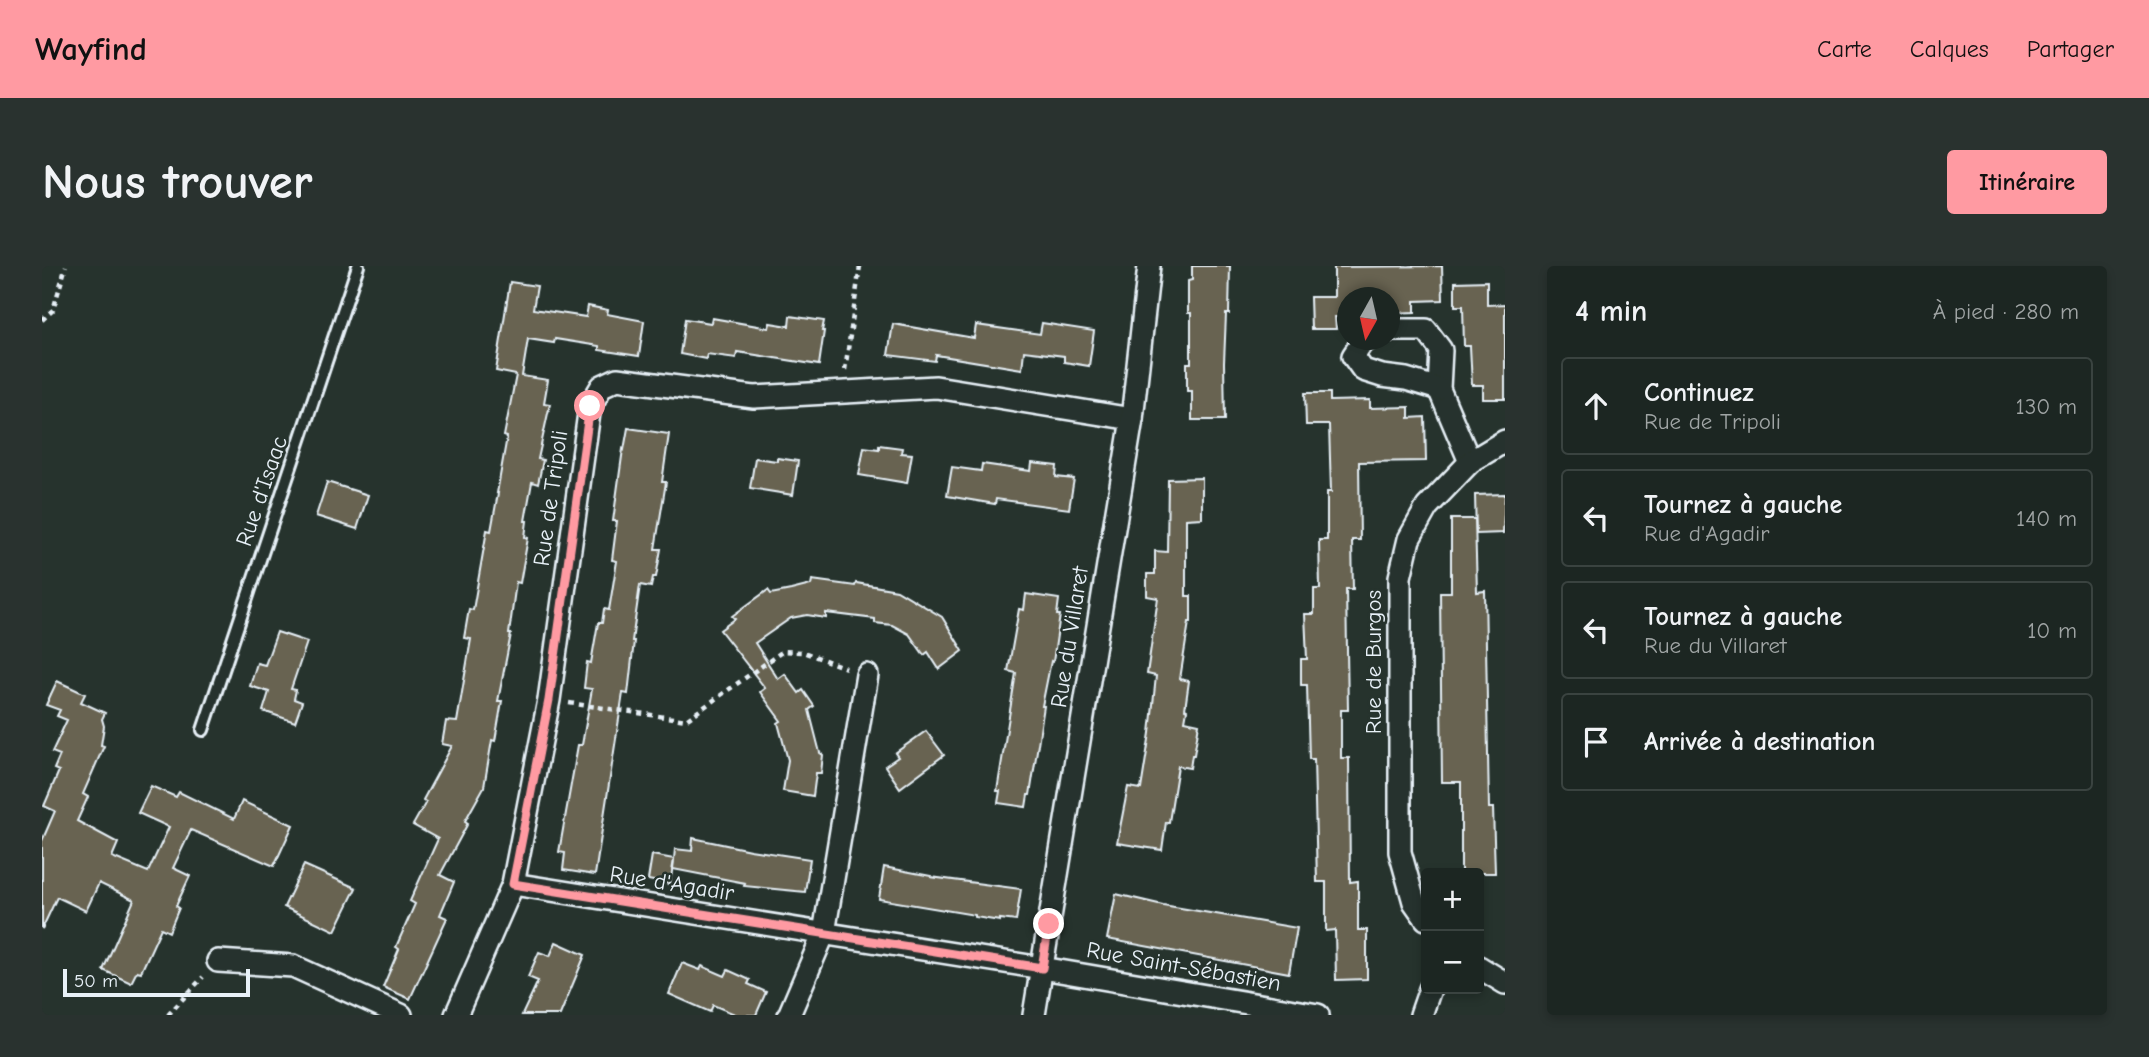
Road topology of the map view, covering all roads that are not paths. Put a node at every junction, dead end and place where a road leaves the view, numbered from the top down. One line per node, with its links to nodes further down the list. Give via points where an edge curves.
1 (358, 266): 10 (lane, Rue d'Isaac)
2 (1149, 266): 6 (street, Rue du Villaret)
3 (1400, 330): 5 (street, via 1426,330 1441,350)
4 (1357, 350): 5 (street, via 1353,356 1363,370)
5 (1439, 389): 8 (street)
6 (1132, 419): 11 (street, Rue de Tripoli, via 936,387 754,397 617,379 602,386 590,406 549,700); 15 (street, Rue du Villaret)
7 (1505, 441): 8 (street, Rue de Burgos)
8 (1471, 463): 12 (street, Rue de Burgos, via 1427,507 1409,539 1400,577 1400,852 1413,902)
9 (867, 675): 13 (street)
10 (202, 730)
11 (513, 884): 13 (street, Rue d'Agadir); 20 (street, Rue de Tripoli)
12 (1421, 912)
13 (824, 933): 15 (street, Rue d'Agadir); 21 (street)
14 (218, 961): 19 (street, via 293,966)
15 (1042, 968): 22 (street, Rue du Villaret); 23 (street, Rue Saint-Sébastien)
16 (1484, 970): 17 (street)
17 (1505, 983)
18 (1428, 994): 24 (street)
19 (401, 1015)
20 (456, 1015)
21 (789, 1015)
22 (1034, 1015)
23 (1318, 1015)
24 (1421, 1015)

